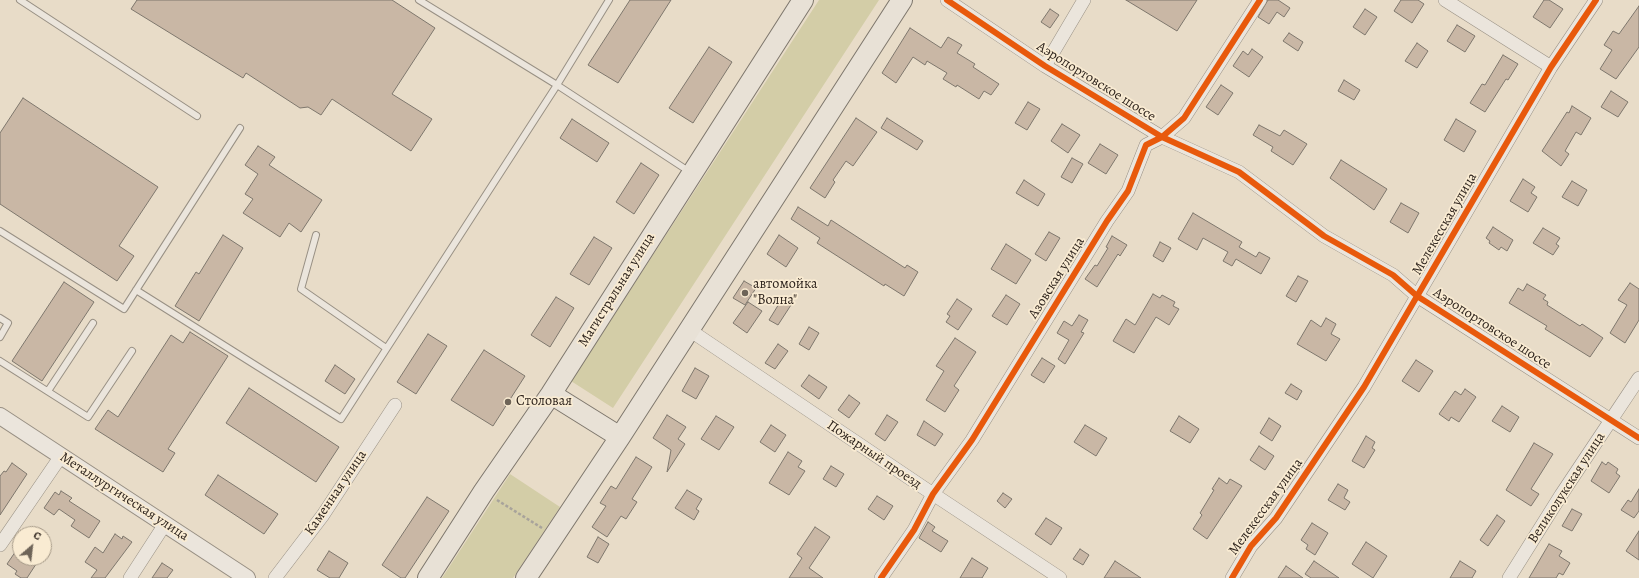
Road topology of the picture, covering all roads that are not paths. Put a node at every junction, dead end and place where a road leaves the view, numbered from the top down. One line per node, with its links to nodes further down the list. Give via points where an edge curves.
1 (20, 0): 14 (lane)
2 (418, 0): 13 (lane)
3 (609, 0): 13 (lane)
4 (803, 0): 17 (main road, Магистральная улица)
5 (902, 0): 24 (main road)
6 (948, 0): 11 (street, Аэропортовское шоссе)
7 (1084, 0): 11 (street)
8 (1260, 0): 16 (street, Азовская улица, via 1184,118)
9 (1445, 0): 12 (street)
10 (1596, 0): 12 (street, Мелекесская улица)
11 (1045, 66): 16 (street, Аэропортовское шоссе)
12 (1551, 67): 21 (street, Мелекесская улица)
13 (557, 85): 17 (lane); 26 (lane)
14 (197, 116)
15 (240, 128): 20 (lane)
16 (1162, 137): 21 (street, Аэропортовское шоссе, via 1240,172 1324,236 1393,275); 38 (street, Азовская улица, via 1146,145 1128,191 1106,221 972,440)
17 (691, 173): 31 (main road, Магистральная улица)
18 (0, 230): 20 (lane, via 124,309)
19 (316, 235): 26 (lane, via 301,289)
20 (136, 290): 26 (lane, via 341,419)
21 (1417, 296): 34 (street, Аэропортовское шоссе); 48 (street, Мелекесская улица, via 1364,387 1276,518 1251,546)
22 (0, 318): 25 (lane, via 8,323)
23 (93, 323): 30 (lane)
24 (688, 329): 35 (main road); 38 (street, Пожарный проезд)
25 (0, 338)
26 (386, 348)
27 (132, 351): 30 (lane, via 88,417)
28 (0, 361): 30 (lane)
29 (1639, 378): 34 (street, Великолукская улица)
30 (48, 392)
31 (550, 394): 35 (main road); 44 (main road, Магистральная улица)
32 (395, 405): 43 (street, Каменная улица, via 323,515)
33 (0, 416): 37 (street, Металлургическая улица)
34 (1612, 420): 36 (street, Аэропортовское шоссе); 49 (street, Великолукская улица)
35 (620, 437): 45 (main road)
36 (1639, 438)
37 (61, 456): 39 (street, Металлургическая улица); 40 (street)
38 (933, 494): 46 (street, Азовская улица, via 914,530); 47 (street, Пожарный проезд)
39 (165, 524): 41 (street); 42 (street, Металлургическая улица)
40 (0, 545)
41 (130, 578)
42 (247, 578)
43 (275, 578)
44 (428, 578)
45 (526, 578)
46 (881, 578)
47 (1060, 578)
48 (1232, 578)
49 (1509, 578)

